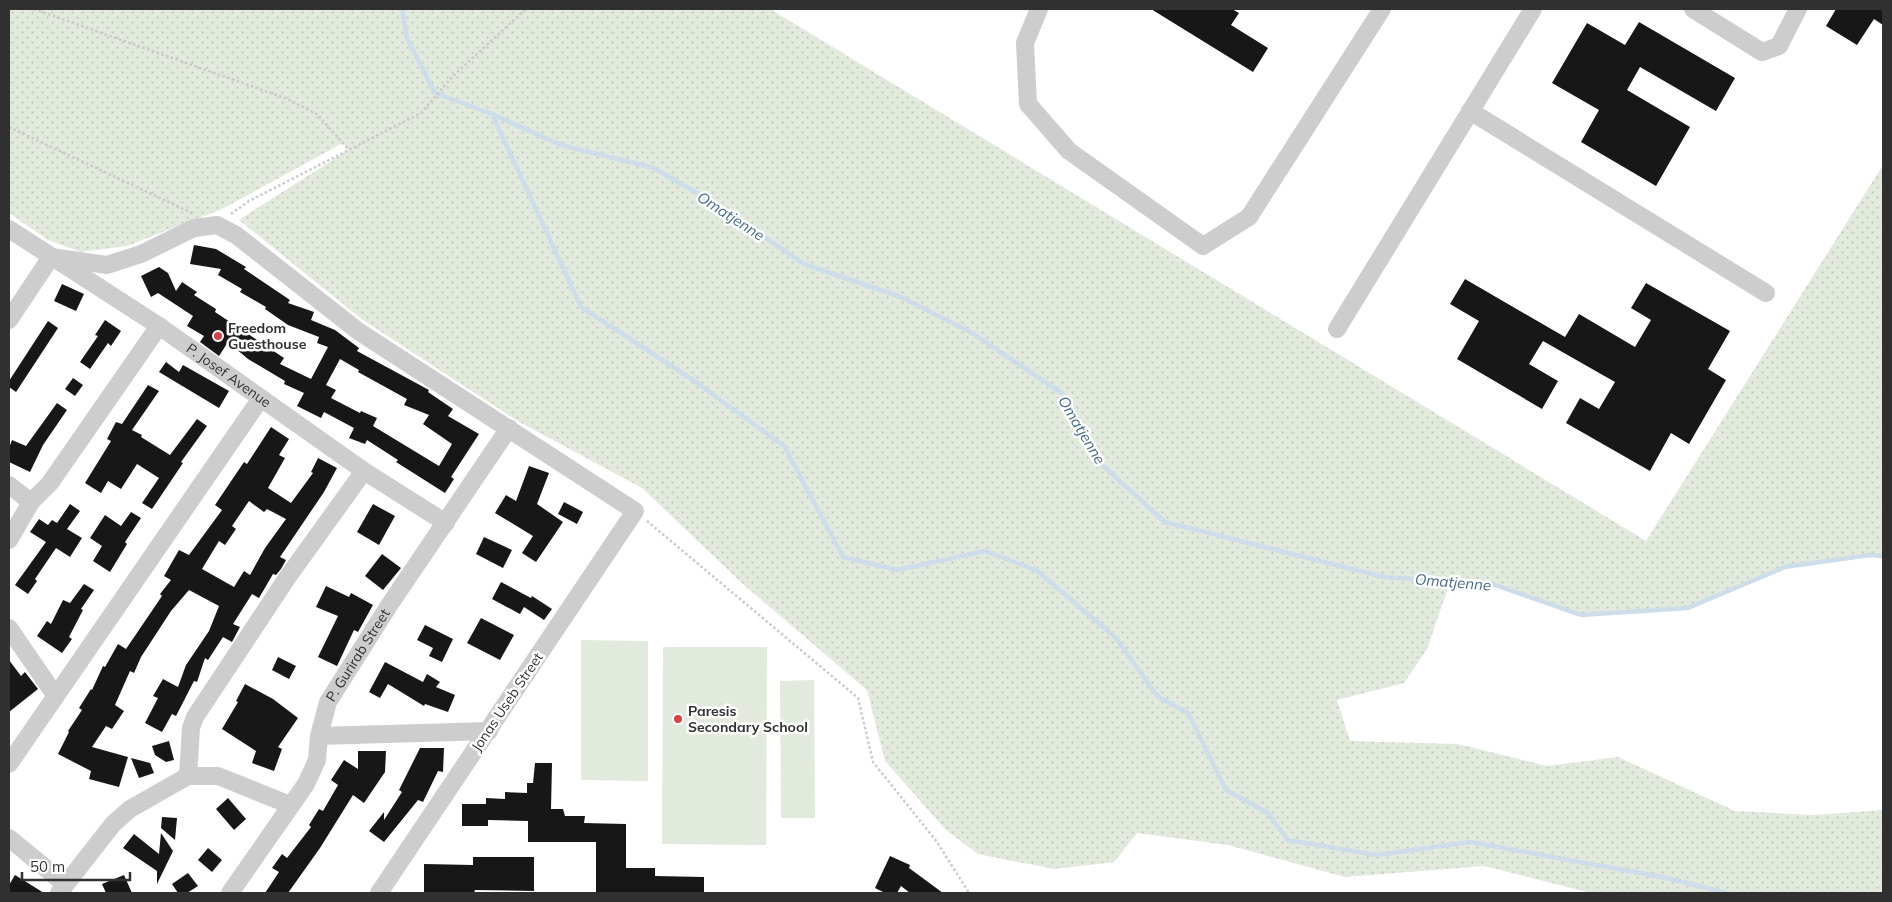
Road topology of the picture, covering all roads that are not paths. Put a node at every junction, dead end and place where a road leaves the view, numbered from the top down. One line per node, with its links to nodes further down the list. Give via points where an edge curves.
1 (1039, 9): 2 (street, via 1025,43 1028,104 1069,151 1203,246 1248,217)
2 (1382, 9)
3 (1692, 9): 4 (street, via 1762,52 1779,46)
4 (1798, 9)
5 (1526, 11): 6 (street)
6 (1470, 111): 9 (street); 12 (street)
7 (9, 228): 8 (street, P. Josef Avenue)
8 (51, 257): 10 (street); 11 (street, P. Josef Avenue); 14 (street, via 107,265 141,254 194,228 217,225 236,235 358,331)
9 (1766, 293)
10 (9, 320)
11 (159, 326): 13 (street, P. Josef Avenue); 17 (street, via 50,483)
12 (1337, 329)
13 (261, 398): 15 (street, P. Josef Avenue); 21 (street)
14 (509, 428): 18 (street, P. Gurirab Street); 22 (street, Jonas Useb Street, via 635,511)
15 (364, 471): 18 (street, P. Josef Avenue); 26 (street, via 287,578 195,717 190,734)
16 (9, 486): 17 (street)
17 (31, 502): 19 (street)
18 (446, 523): 23 (street, P. Gurirab Street, via 328,702)
19 (9, 540)
20 (9, 628): 21 (street)
21 (55, 695): 24 (street)
22 (489, 731): 23 (street); 31 (street, Jonas Useb Street)
23 (319, 736): 27 (street, P. Gurirab Street, via 318,760)
24 (14, 743): 25 (street)
25 (9, 764)
26 (188, 776): 27 (street, via 218,776); 29 (street, via 130,808 113,824)
27 (290, 805): 30 (street, P. Gurirab Street)
28 (9, 838): 29 (street)
29 (62, 889)
30 (230, 893)
31 (379, 893)

